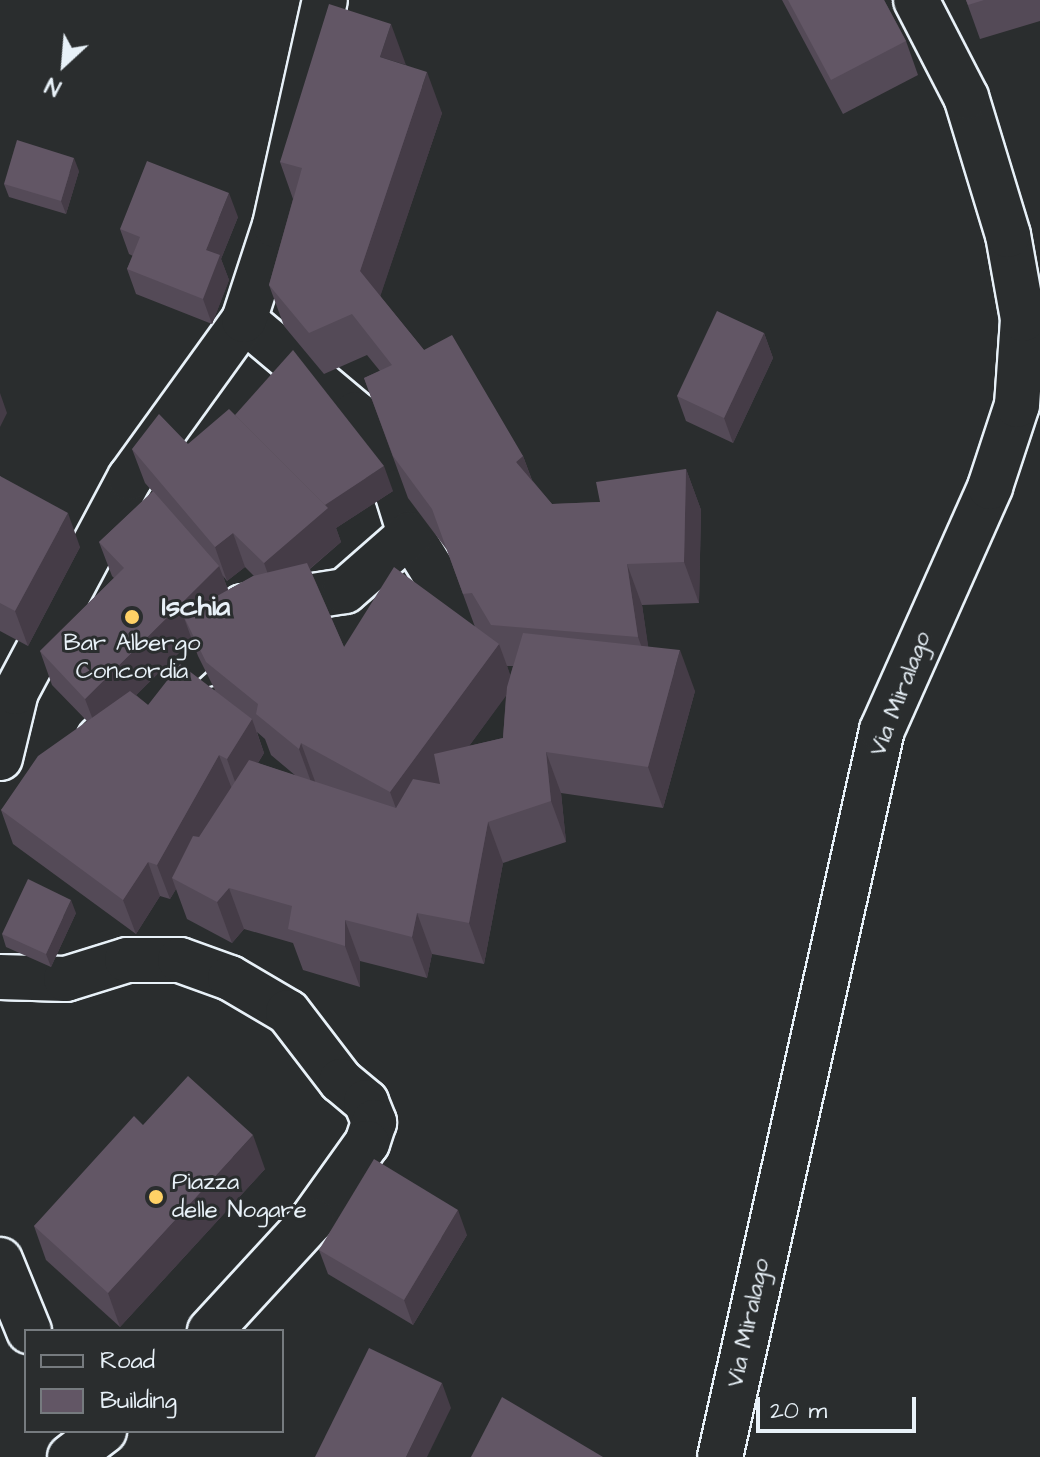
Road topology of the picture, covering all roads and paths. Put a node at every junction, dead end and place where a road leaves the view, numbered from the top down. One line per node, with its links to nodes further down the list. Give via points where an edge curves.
1 (325, 0): 3 (street, via 275,225)
2 (916, 0): 17 (street, Via Miralago, via 966,97 1008,235 1023,319 1017,405 990,487 882,730)
3 (244, 320): 4 (street, via 356,414 397,492); 6 (street, via 130,478 16,692)
4 (410, 534): 5 (street, via 345,591 243,607); 9 (street, via 482,651 523,683)
5 (175, 675): 7 (street); 8 (street, via 262,746 280,787)
6 (0, 758)
7 (70, 763)
8 (354, 819)
9 (416, 828)
10 (0, 977): 13 (street, via 66,979 127,960 180,960 230,978 288,1012 341,1081 366,1102 374,1122 367,1143 312,1220)
11 (0, 1260): 12 (street)
12 (28, 1329)
13 (212, 1329)
14 (62, 1433): 16 (street)
15 (101, 1433): 16 (street)
16 (67, 1457)
17 (720, 1457)

